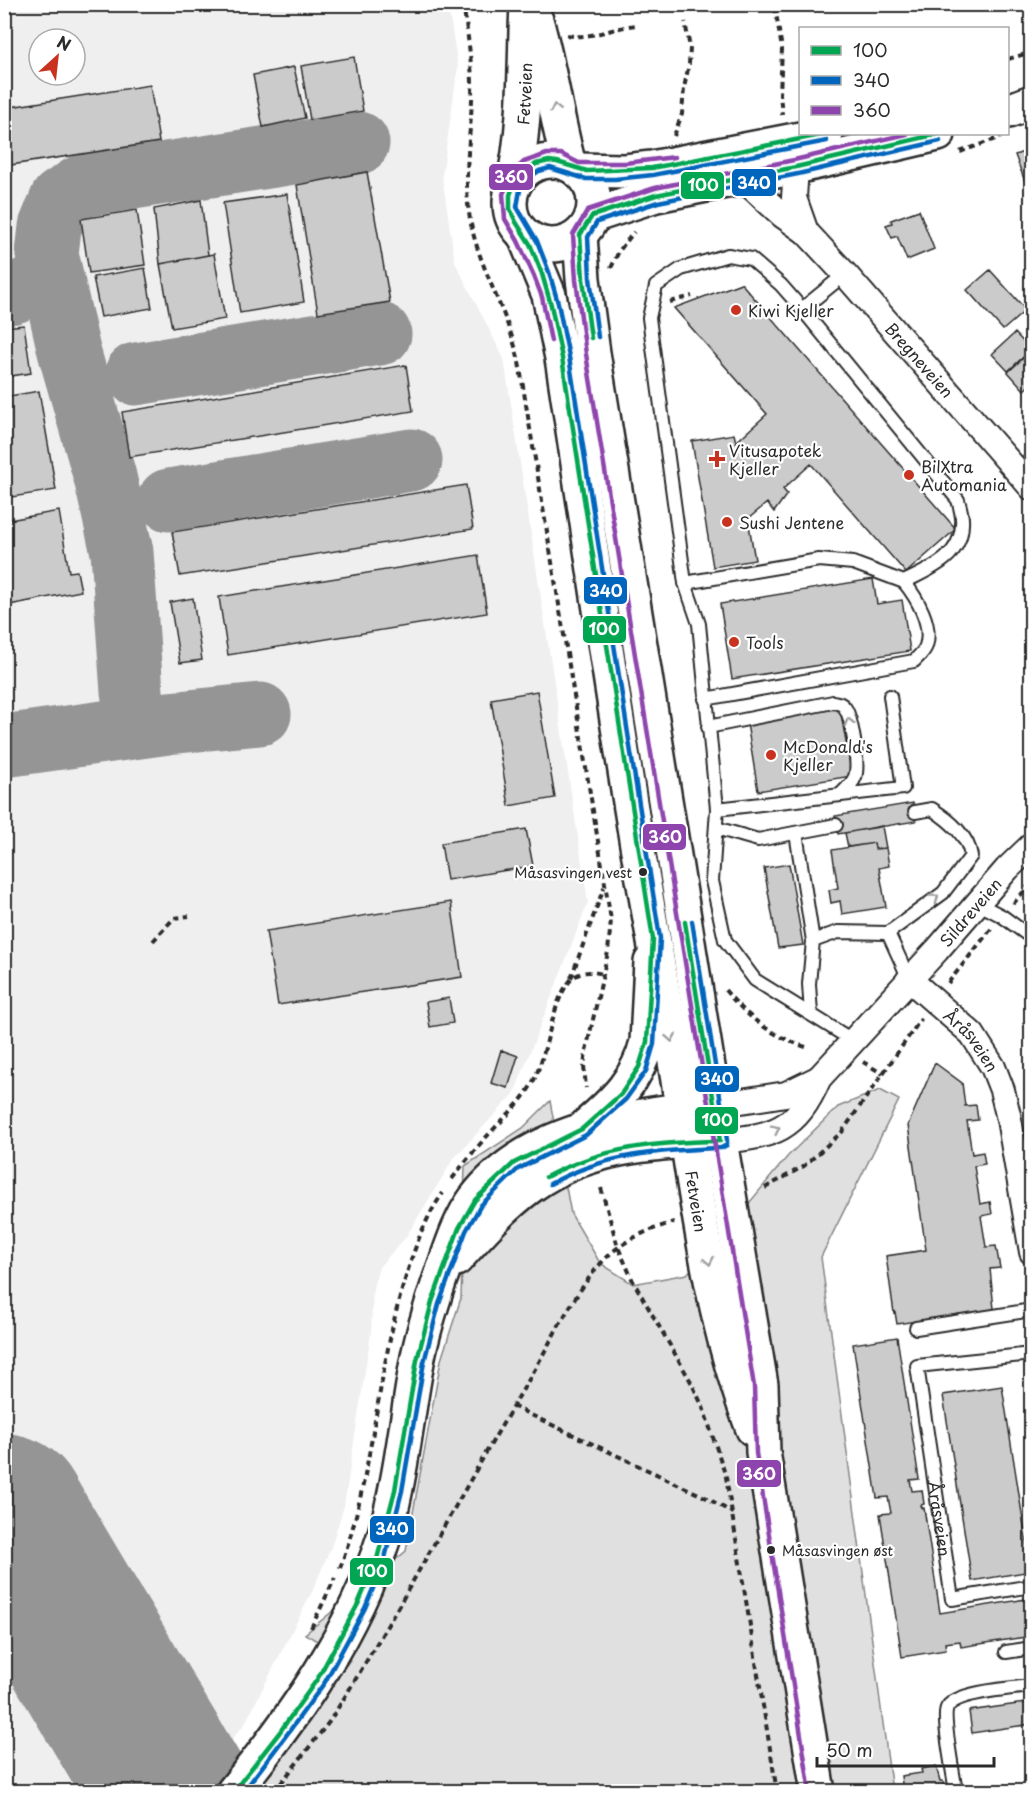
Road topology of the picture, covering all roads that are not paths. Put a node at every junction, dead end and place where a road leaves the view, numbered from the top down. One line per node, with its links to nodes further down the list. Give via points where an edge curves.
1 (529, 4): 8 (main road, Fetveien, one-way to 1, via 553,98 547,55); 11 (main road, Fetveien, via 524,117)
2 (1032, 79): 3 (main road)
3 (1009, 87)
4 (1032, 102): 5 (main road)
5 (1009, 111)
6 (821, 135): 8 (main road, via 652,168 625,171)
7 (934, 135): 9 (main road)
8 (573, 167): 11 (main road, via 548,161 537,164); 12 (main road, via 585,177 594,195)
9 (796, 167): 10 (main road); 13 (street, Bregneveien, via 794,198)
10 (742, 178): 12 (main road, via 636,201); 13 (street, Bregneveien)
11 (513, 185): 14 (main road, via 512,219)
12 (586, 225): 14 (main road, via 559,245 536,243); 39 (main road, Fetveien, via 583,279)
13 (806, 232): 15 (street, Bregneveien)
14 (525, 237): 33 (main road, Fetveien, via 549,295 562,358)
15 (845, 274): 16 (lane); 17 (street, Bregneveien)
16 (802, 309): 18 (lane, via 958,500 963,524 957,543 945,561); 19 (lane, via 782,285 751,259 728,255 681,269 656,286 649,318)
17 (1032, 488)
18 (904, 582): 19 (lane, via 853,563 819,560); 21 (lane, via 916,597 929,633 926,649 914,661)
19 (685, 583): 21 (lane, via 699,624)
20 (890, 696): 23 (lane, via 903,788)
21 (705, 699): 22 (lane)
22 (708, 727): 23 (lane, one-way to 22, via 856,772 852,733 841,704 833,702); 24 (lane)
23 (840, 795): 24 (lane)
24 (717, 809): 27 (lane)
25 (915, 812): 31 (lane, one-way to 25, via 943,892 971,856 969,844 939,814 932,809)
26 (836, 825): 28 (lane)
27 (716, 828): 28 (lane, via 758,840); 36 (lane, via 712,881 725,940 755,980)
28 (795, 832): 34 (lane)
29 (1032, 845): 30 (street, Sildreveien)
30 (977, 903): 32 (lane); 35 (street, Sildreveien)
31 (888, 933): 34 (lane, via 838,932); 35 (lane)
32 (1032, 938)
33 (653, 939): 39 (main road, Fetveien, one-way to 39); 40 (main road, via 644,1054 621,1094)
34 (813, 941): 36 (lane)
35 (909, 979): 37 (street); 42 (street, Åråsveien, via 972,1034 993,1066 1009,1119)
36 (811, 1014): 37 (lane)
37 (855, 1050): 38 (street)
38 (819, 1078): 39 (street, via 786,1094); 41 (street, one-way to 38, via 759,1137 796,1118)
39 (699, 1107): 40 (main road); 41 (main road, Fetveien)
40 (582, 1129): 43 (main road, via 514,1163 487,1187 459,1228)
41 (704, 1141): 43 (main road, via 612,1150 585,1157 552,1173 512,1201); 52 (main road, Fetveien, via 707,1252 739,1393 763,1452)
42 (1032, 1252)
43 (442, 1273): 51 (main road, via 417,1360 395,1490 374,1566 318,1678)
44 (1032, 1310): 45 (lane)
45 (916, 1328)
46 (1032, 1354): 47 (lane, Åråsveien, via 917,1365 952,1599)
47 (1032, 1586)
48 (1032, 1648): 49 (lane)
49 (1006, 1652)
50 (1032, 1686): 53 (lane, via 963,1697 947,1706 945,1720)
51 (233, 1791)
52 (818, 1791)
53 (956, 1791)

